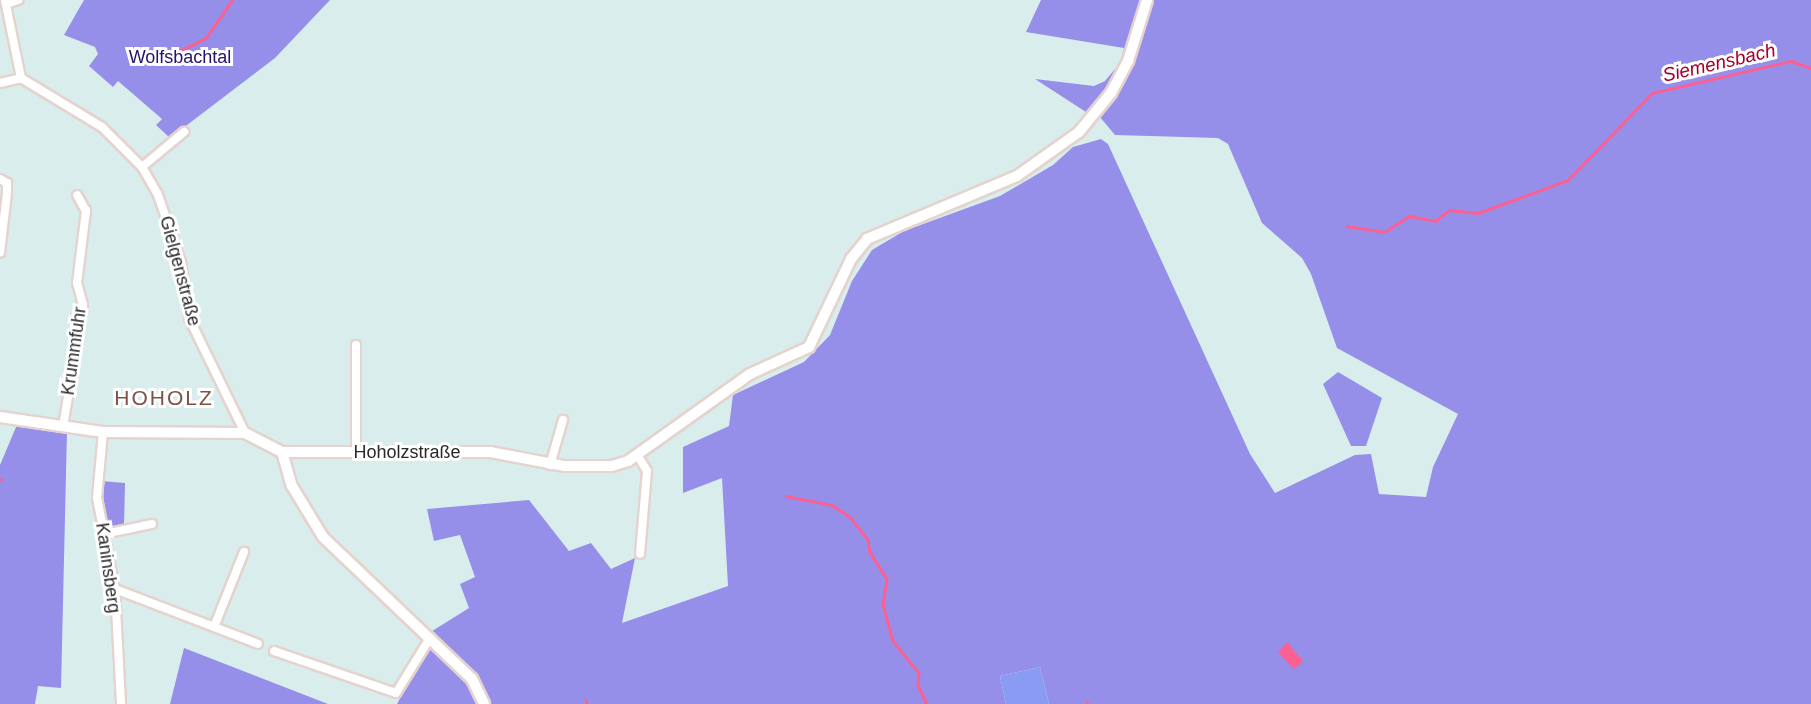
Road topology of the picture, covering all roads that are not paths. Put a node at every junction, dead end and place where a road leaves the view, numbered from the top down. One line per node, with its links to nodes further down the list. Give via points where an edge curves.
1 (18, 0): 3 (street)
2 (1147, 0): 19 (street, Hoholzstraße, via 1128,61 1091,120 1057,152 1017,176 867,239 851,259 813,343 732,385)
3 (5, 2): 4 (street)
4 (21, 78): 5 (street); 7 (street, Gielgenstraße, via 102,127)
5 (0, 83)
6 (184, 132): 7 (street)
7 (142, 167): 16 (street, Gielgenstraße, via 172,230 189,318)
8 (0, 179): 10 (street, via 6,183 7,193)
9 (77, 195): 14 (street, Krummfuhr, via 86,211 77,283 83,304)
10 (0, 253)
11 (356, 345): 18 (street)
12 (0, 416): 14 (street, Hoholzstraße)
13 (563, 420): 20 (street)
14 (63, 427): 15 (street, Hoholzstraße)
15 (103, 432): 16 (street, Hoholzstraße); 22 (street, Kaninsberg, via 97,498)
16 (245, 433): 17 (street, Hoholzstraße)
17 (282, 452): 18 (street, Hoholzstraße); 27 (street, via 292,486 323,537)
18 (356, 452): 20 (street, Hoholzstraße, via 490,452)
19 (638, 456): 20 (street, Hoholzstraße, via 612,466); 24 (street, via 647,471)
20 (550, 465)
21 (152, 524): 22 (street)
22 (104, 534): 25 (street, Kaninsberg)
23 (243, 552): 26 (street)
24 (640, 554)
25 (115, 589): 26 (street); 30 (street, Kaninsberg)
26 (214, 627): 28 (street)
27 (431, 639): 29 (street, via 396,693); 31 (street, via 472,678)
28 (258, 644)
29 (274, 651)
30 (121, 704)
31 (484, 704)

